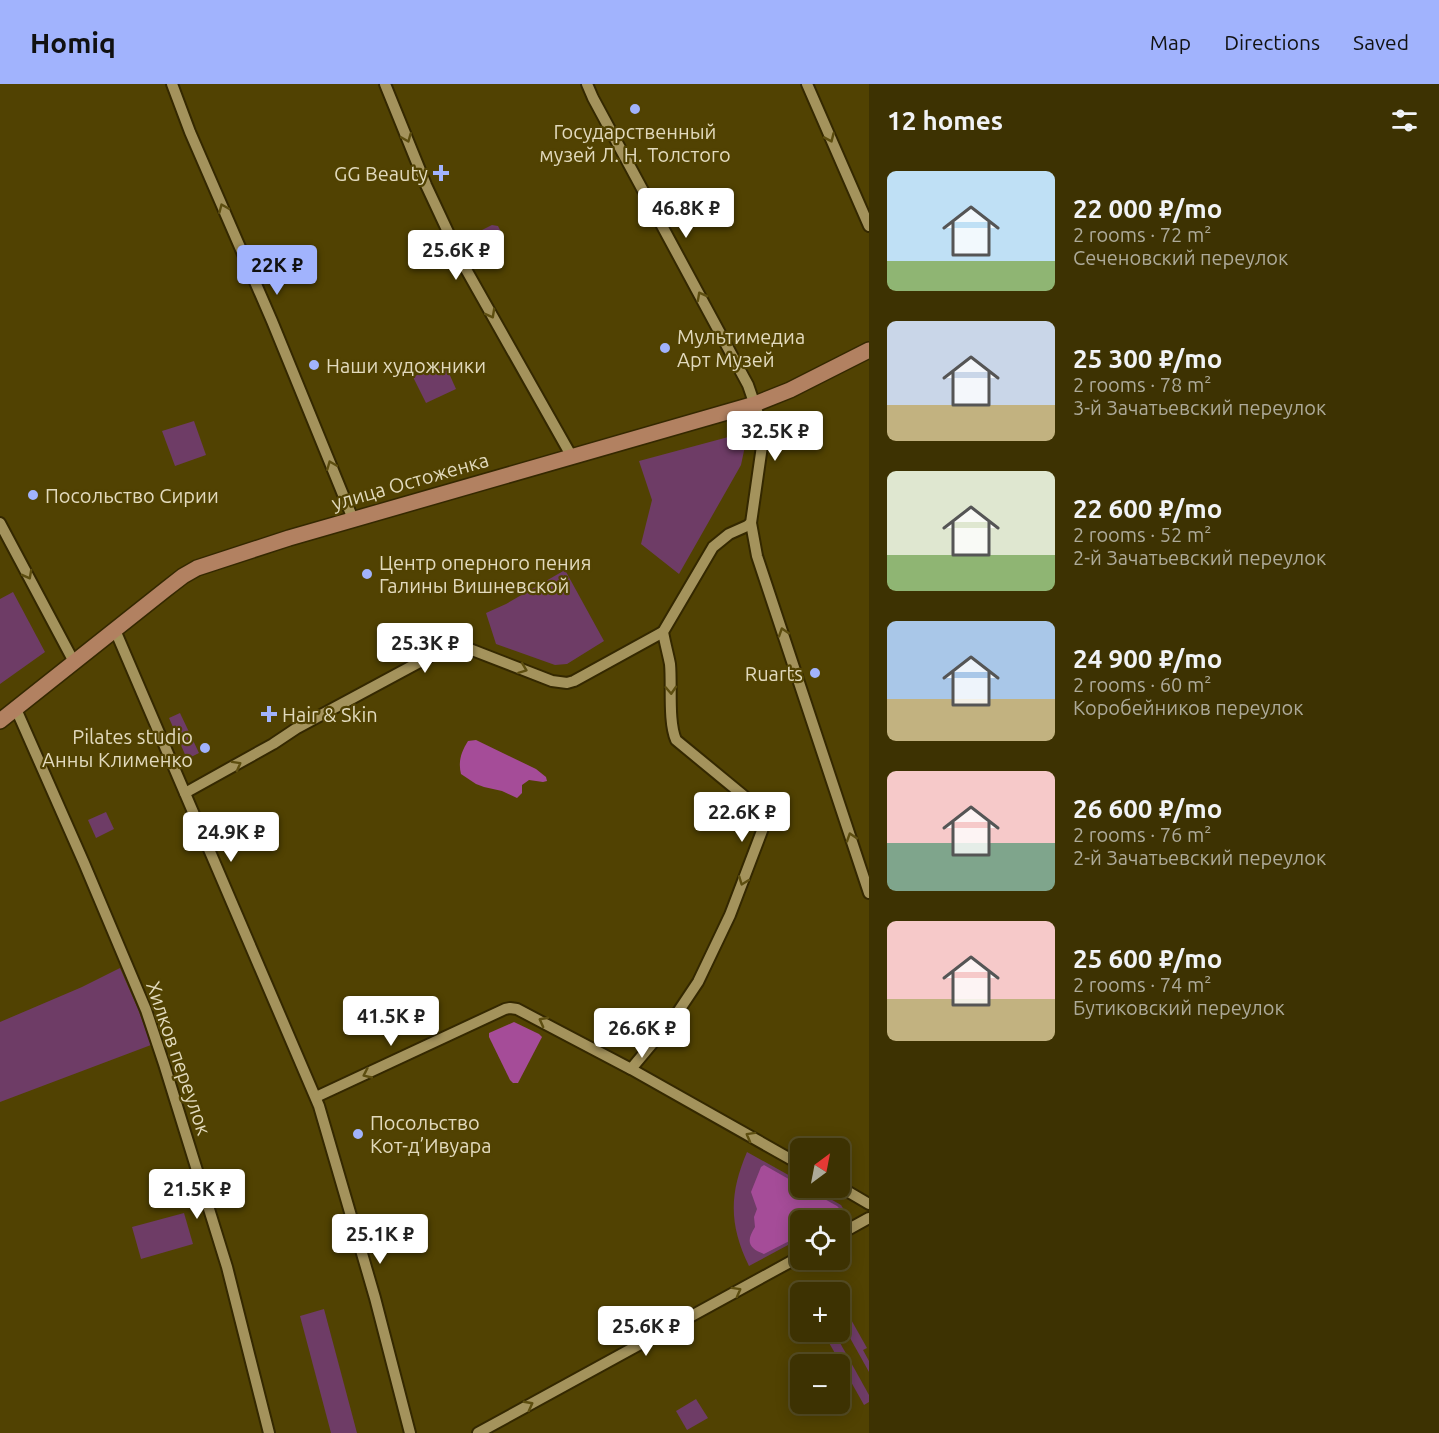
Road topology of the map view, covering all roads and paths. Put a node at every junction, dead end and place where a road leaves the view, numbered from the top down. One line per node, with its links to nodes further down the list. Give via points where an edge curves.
1 (172, 84): 9 (street, one-way to 1)
2 (385, 84): 8 (street, one-way to 8, via 468,274)
3 (587, 84): 7 (street, one-way to 3, via 748,384)
4 (807, 84): 5 (street, one-way to 5)
5 (869, 226)
6 (869, 350): 7 (main road, улица Остоженка)
7 (755, 404): 8 (main road, улица Остоженка); 11 (street, via 762,446)
8 (572, 457): 9 (main road, улица Остоженка)
9 (353, 519): 12 (main road, улица Остоженка, via 197,568)
10 (0, 523): 14 (street, one-way to 14)
11 (751, 523): 13 (street, via 713,547); 18 (street, one-way to 11, via 757,556)
12 (115, 630): 14 (main road, улица Остоженка); 17 (street)
13 (663, 632): 17 (street, one-way to 13, via 440,651 467,648 552,681 567,683); 19 (street, one-way to 19, via 670,663 676,740 761,810 765,823 730,915 698,982)
14 (74, 662): 15 (main road, улица Остоженка)
15 (16, 709): 16 (main road, улица Остоженка); 27 (street, Хилков переулок, via 146,1010 227,1267)
16 (0, 721)
17 (185, 793): 20 (street)
18 (869, 893)
19 (631, 1069): 20 (street, one-way to 20, via 523,1011 510,1008); 21 (street, one-way to 19)
20 (316, 1097): 28 (street)
21 (790, 1159)
22 (850, 1193): 23 (street)
23 (869, 1204)
24 (869, 1218): 25 (street)
25 (850, 1228)
26 (790, 1262): 29 (street, one-way to 26)
27 (269, 1433)
28 (410, 1433)
29 (477, 1433)

